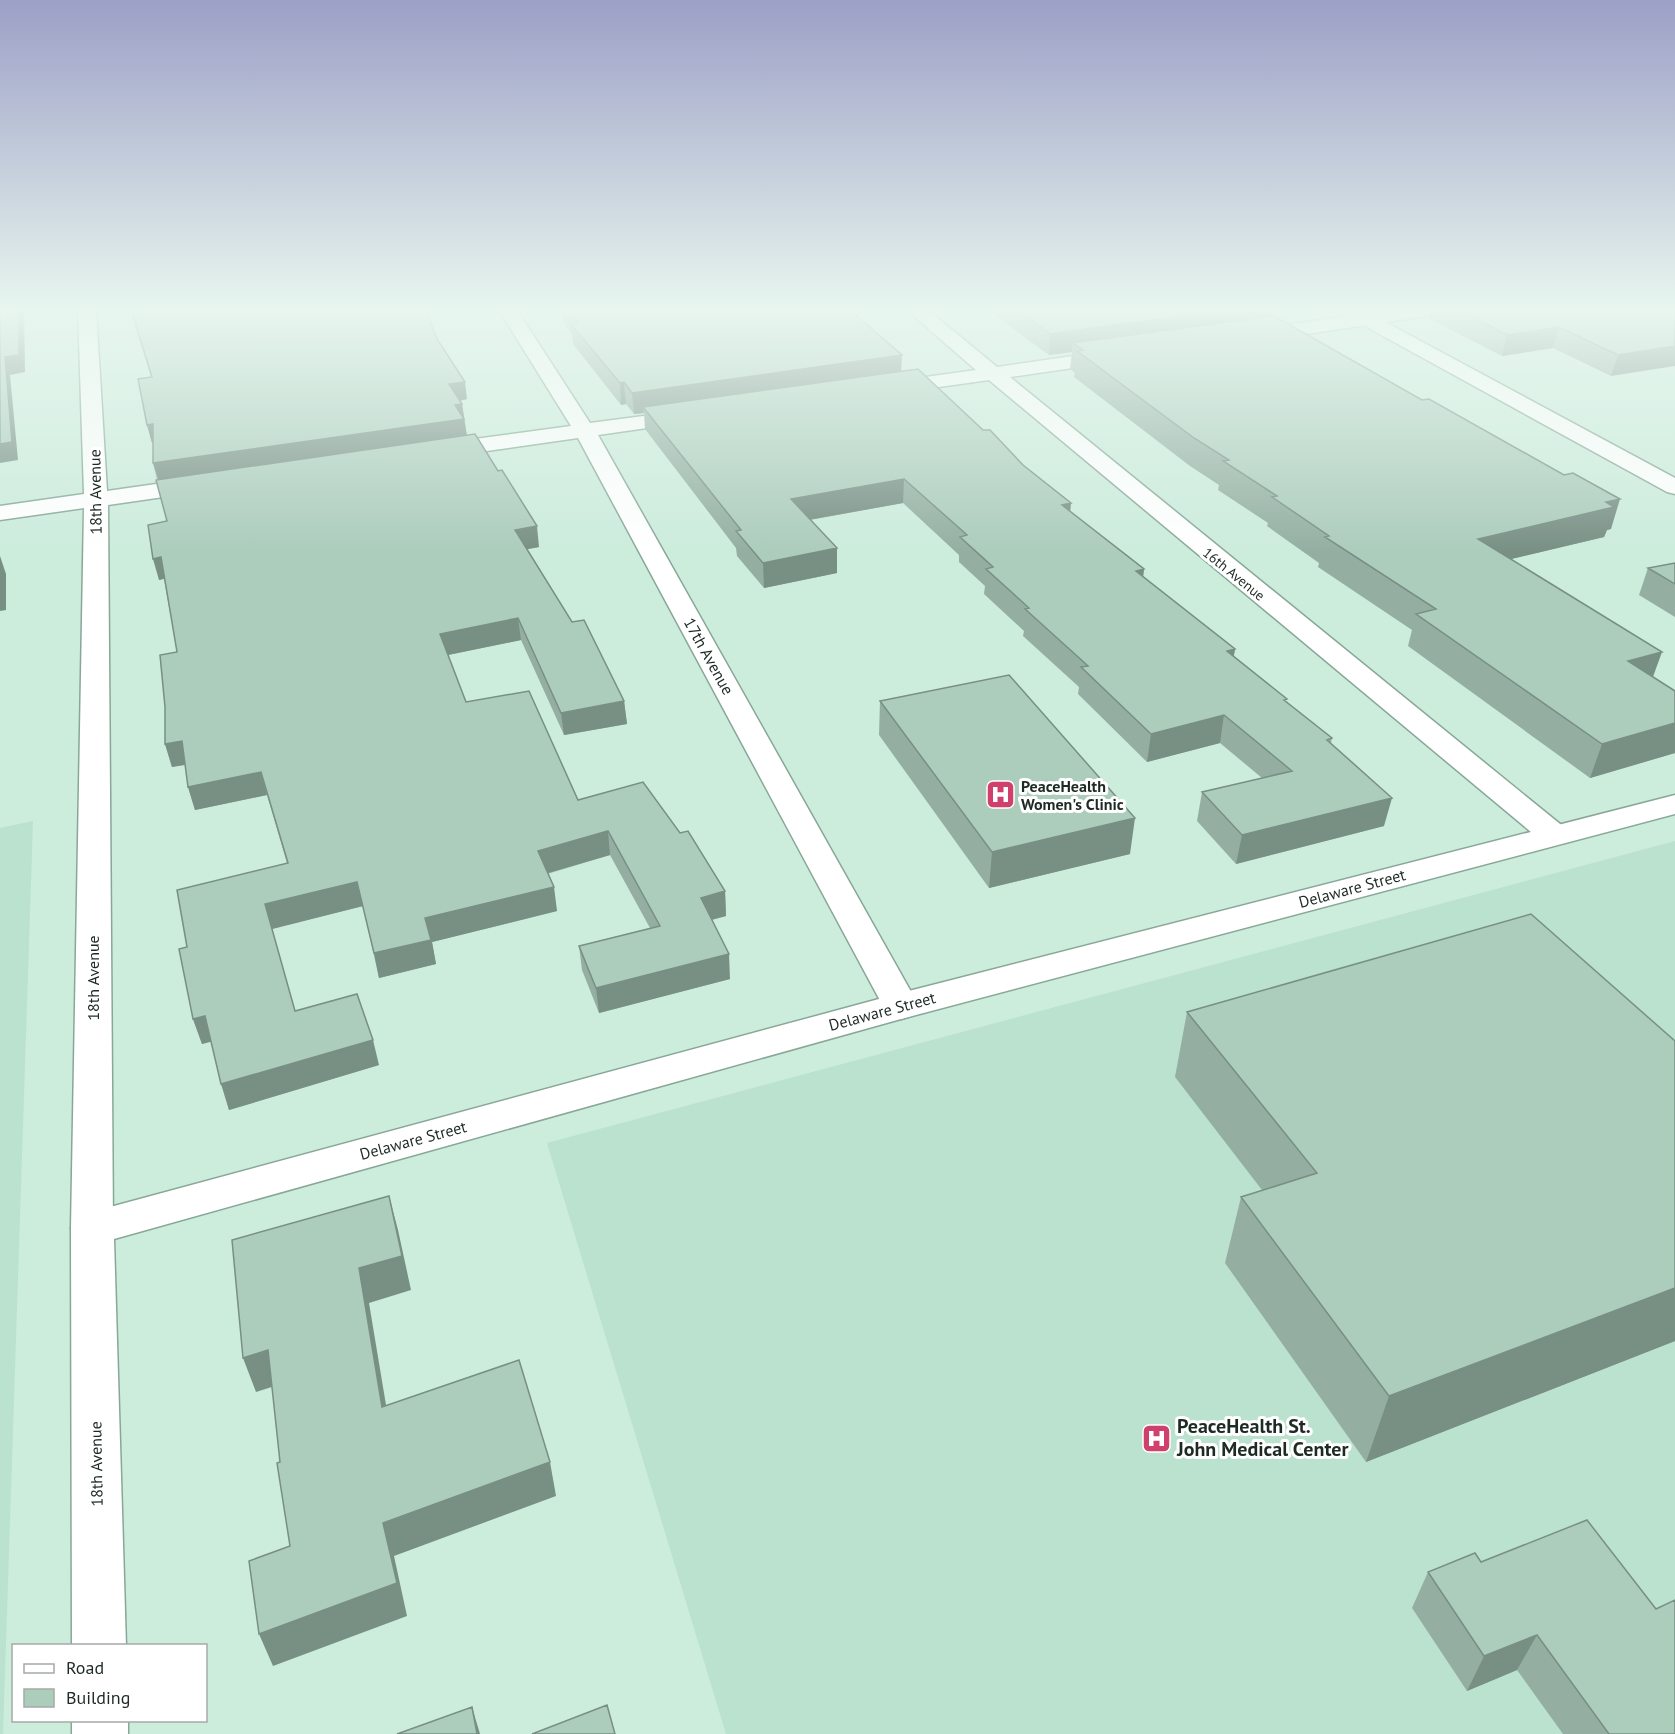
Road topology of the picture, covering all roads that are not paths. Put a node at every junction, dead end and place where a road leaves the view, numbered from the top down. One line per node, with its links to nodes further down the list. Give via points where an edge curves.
1 (91, 391): 10 (street, 18th Avenue)
2 (559, 391): 6 (street, 17th Avenue)
3 (1012, 391): 13 (street, 16th Avenue)
4 (1497, 391): 9 (street)
5 (708, 413): 6 (street)
6 (584, 430): 7 (street); 14 (street, 17th Avenue)
7 (421, 453)
8 (224, 481): 10 (street)
9 (1675, 487)
10 (96, 499): 11 (street); 15 (street, 18th Avenue)
11 (0, 513)
12 (1675, 804): 13 (street, Delaware Street)
13 (1554, 836): 14 (street, Delaware Street)
14 (901, 1006): 15 (street, Delaware Street)
15 (92, 1228): 16 (street, 18th Avenue)
16 (99, 1644)

